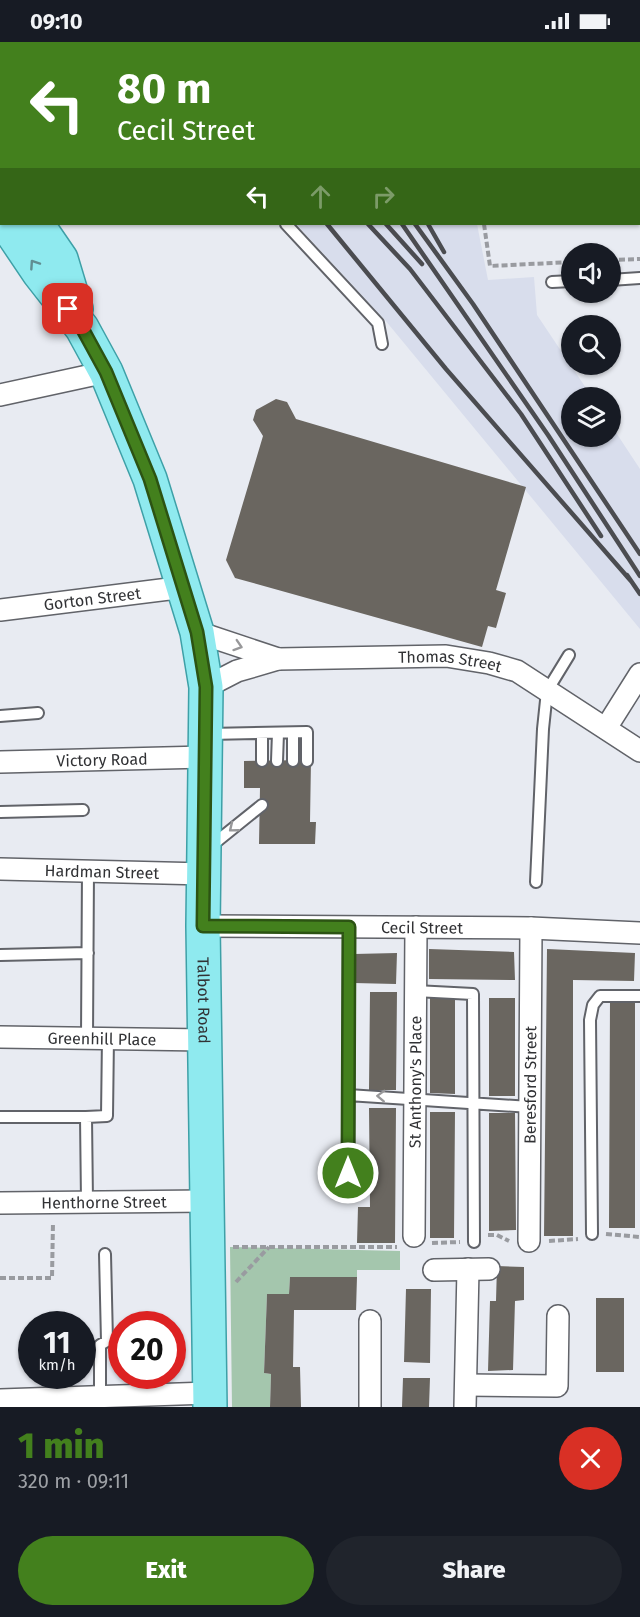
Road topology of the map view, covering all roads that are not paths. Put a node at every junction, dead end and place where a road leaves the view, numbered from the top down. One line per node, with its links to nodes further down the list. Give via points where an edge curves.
1 (7, 225): 8 (main road, Talbot Road, one-way to 1)
2 (39, 225): 8 (main road, Talbot Road, via 61,259)
3 (287, 225): 9 (lane, via 378,323)
4 (640, 278): 5 (lane)
5 (621, 279)
6 (552, 282): 7 (lane)
7 (561, 282)
8 (82, 328): 10 (main road, Talbot Road)
9 (382, 344)
10 (106, 372): 11 (street); 12 (main road, Talbot Road, via 150,479)
11 (0, 395)
12 (185, 587): 13 (street, Gorton Street); 14 (main road, Talbot Road)
13 (0, 609)
14 (197, 632): 16 (street, Thomas Street, one-way to 16); 18 (main road, Talbot Road)
15 (568, 655): 19 (lane)
16 (278, 659): 18 (street, Thomas Street, via 237,671); 19 (street, Thomas Street, via 446,656 517,671)
17 (640, 674): 22 (street)
18 (206, 687): 26 (main road, Talbot Road)
19 (547, 691): 22 (street, Thomas Street); 39 (lane)
20 (38, 713): 21 (lane)
21 (0, 716)
22 (606, 728): 27 (street, Thomas Street)
23 (262, 733): 24 (lane); 26 (lane); 29 (lane)
24 (278, 733): 25 (lane); 30 (lane)
25 (293, 733): 28 (lane, via 307,732); 31 (lane)
26 (206, 745): 32 (street, Victory Road); 36 (main road, Talbot Road)
27 (640, 752)
28 (307, 760)
29 (262, 761)
30 (278, 761)
31 (293, 761)
32 (0, 762)
33 (262, 805): 36 (lane, one-way to 36)
34 (83, 810): 35 (lane)
35 (0, 812)
36 (205, 862): 38 (street, Hardman Street); 40 (main road, Talbot Road)
37 (0, 869): 38 (street, Hardman Street)
38 (88, 870): 45 (lane)
39 (536, 882)
40 (203, 926): 41 (street, Cecil Street); 52 (main road, Talbot Road)
41 (349, 927): 42 (street, Cecil Street); 53 (lane)
42 (416, 927): 43 (street, Cecil Street); 47 (street, St Anthony's Place)
43 (531, 928): 44 (street, Cecil Street); 56 (street, Beresford Street)
44 (640, 933)
45 (88, 954): 46 (lane); 50 (lane)
46 (0, 955)
47 (415, 991): 54 (street, St Anthony's Place); 55 (lane, via 473,994)
48 (640, 996): 63 (lane, via 600,996 591,1012)
49 (0, 1037): 50 (street, Greenhill Place)
50 (87, 1037): 51 (street, Greenhill Place)
51 (108, 1037): 52 (street, Greenhill Place); 58 (lane, via 107,1116)
52 (205, 1040): 60 (main road, Talbot Road)
53 (348, 1095): 54 (lane, one-way to 53); 59 (lane)
54 (414, 1099): 55 (lane); 64 (street, St Anthony's Place)
55 (473, 1103): 56 (lane); 66 (lane)
56 (530, 1107): 65 (street, Beresford Street)
57 (0, 1117): 58 (lane)
58 (86, 1117): 61 (lane)
59 (348, 1193)
60 (207, 1201): 61 (street, Henthorne Street); 76 (main road, Talbot Road)
61 (87, 1202): 62 (street, Henthorne Street)
62 (0, 1203)
63 (592, 1234)
64 (414, 1236)
65 (529, 1241)
66 (474, 1242)
67 (105, 1254): 74 (lane, via 107,1341 100,1345)
68 (468, 1269): 69 (street); 70 (street); 73 (street)
69 (489, 1269)
70 (434, 1270)
71 (558, 1316): 73 (street, via 556,1386)
72 (370, 1321): 77 (street)
73 (466, 1385): 78 (street)
74 (99, 1397): 75 (street); 76 (street)
75 (0, 1400)
76 (209, 1400)
77 (370, 1407)
78 (465, 1407)

